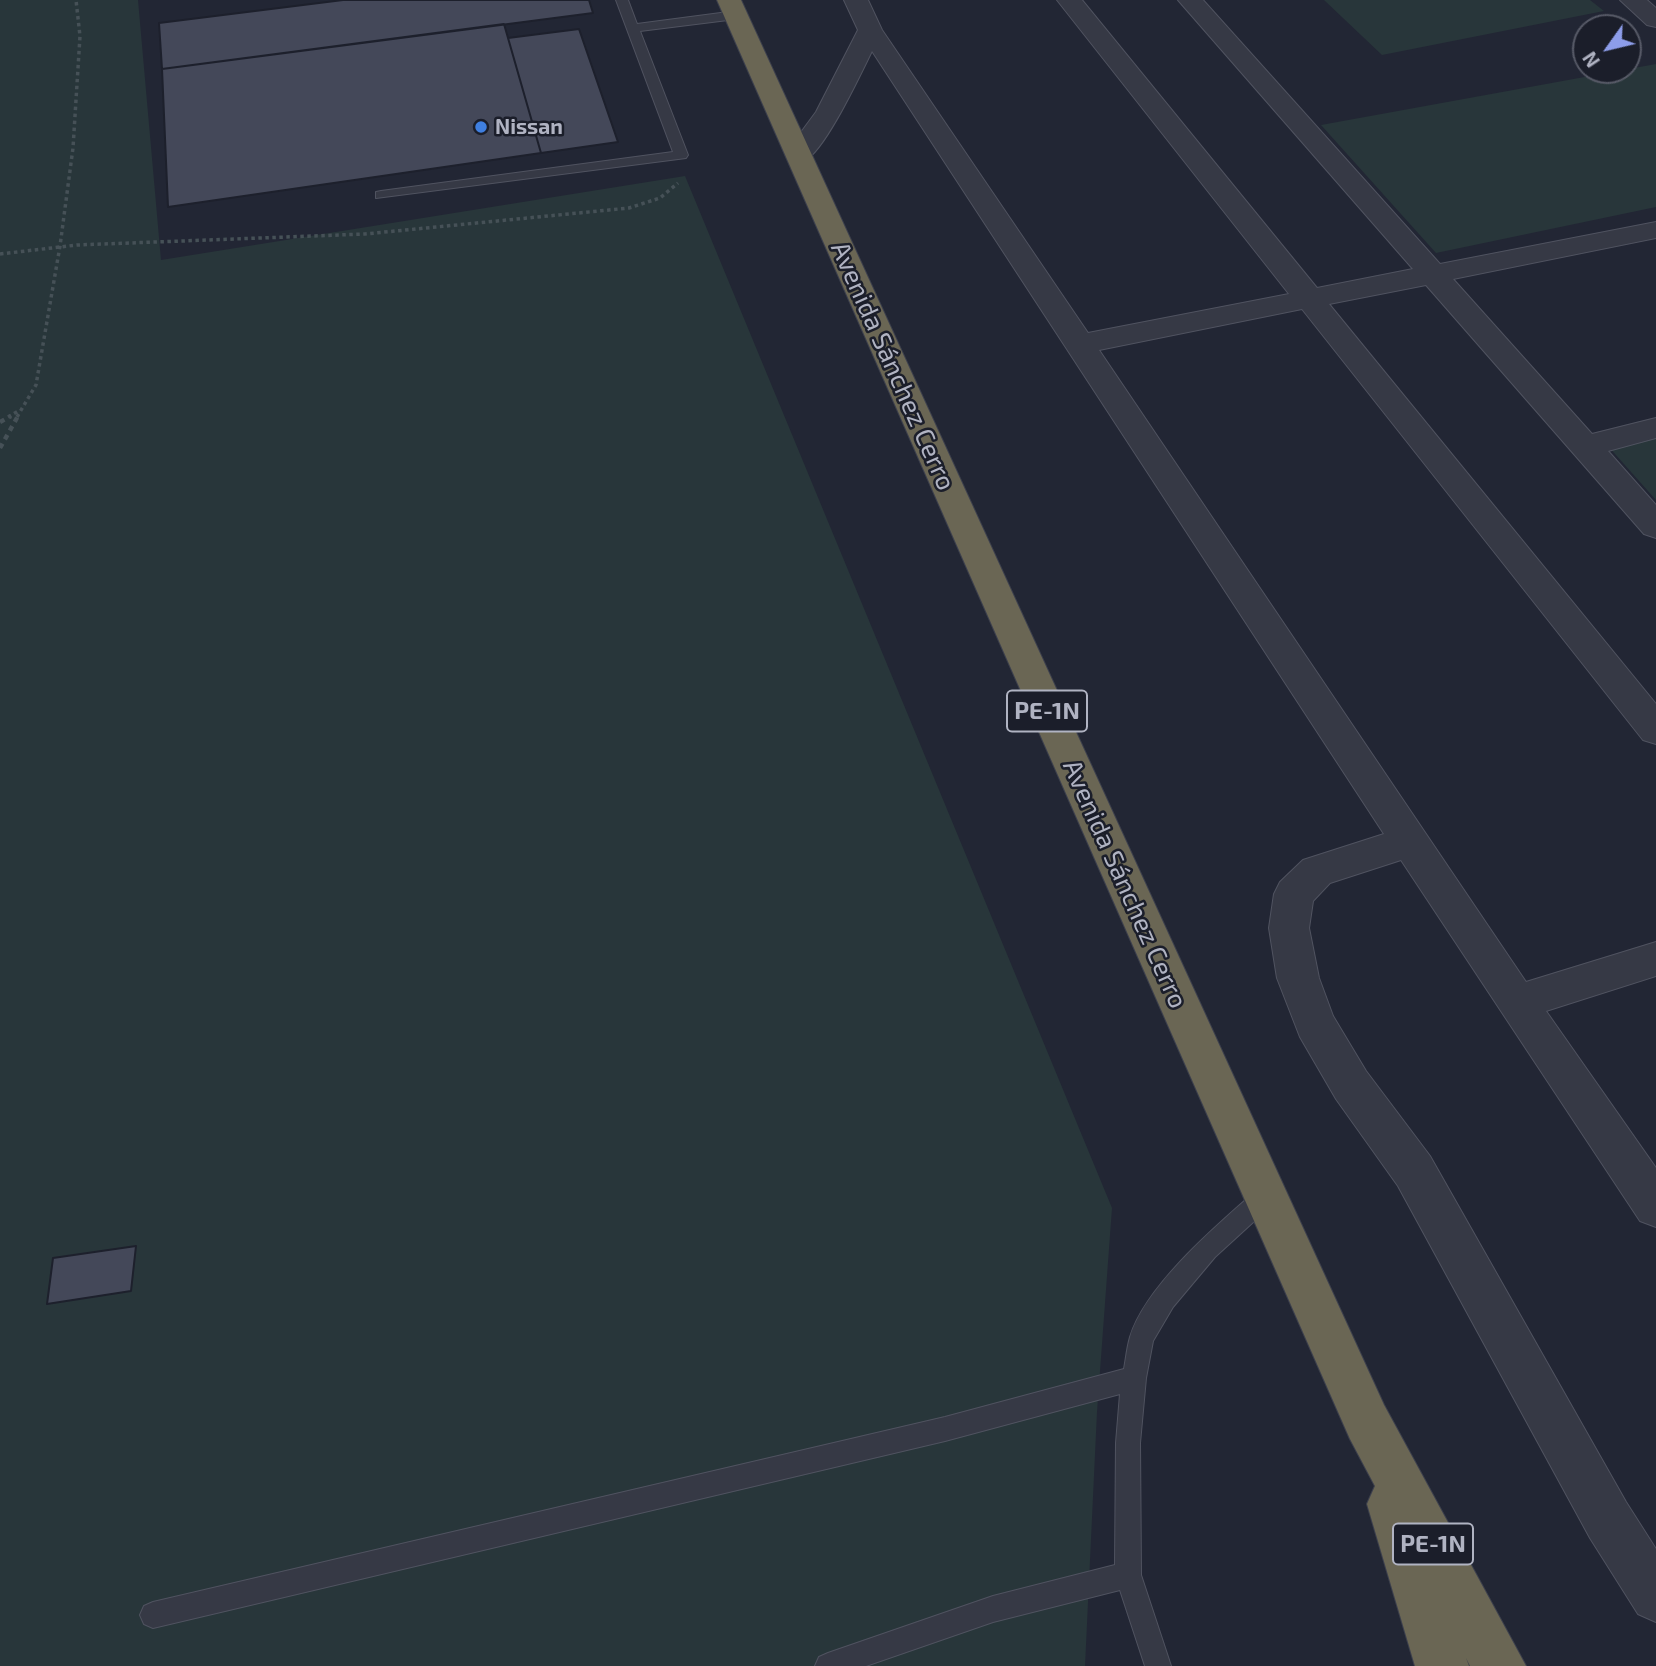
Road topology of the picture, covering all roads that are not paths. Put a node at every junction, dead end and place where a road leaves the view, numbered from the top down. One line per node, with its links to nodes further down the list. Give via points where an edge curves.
1 (622, 0): 8 (lane)
2 (1069, 0): 13 (street)
3 (1191, 0): 12 (street)
4 (1632, 0): 7 (street)
5 (733, 8): 8 (lane); 9 (highway, Avenida Sánchez Cerro / PE-1N)
6 (863, 15): 9 (street, via 828,114); 14 (street)
7 (1656, 20)
8 (632, 28): 10 (lane, via 681,155)
9 (798, 154): 22 (highway, Avenida Sánchez Cerro / PE-1N)
10 (381, 195)
11 (1656, 230): 12 (street)
12 (1433, 277): 13 (street); 16 (street)
13 (1308, 300): 14 (street); 18 (street)
14 (1082, 344): 19 (street)
15 (1656, 428): 16 (street)
16 (1585, 446): 17 (street)
17 (1656, 526)
18 (1656, 730)
19 (1412, 841): 21 (street); 27 (street, via 1317,871 1294,894 1289,928 1298,978 1315,1024 1351,1085 1414,1171 1608,1520)
20 (1656, 959): 21 (street)
21 (1518, 1002): 23 (street)
22 (1265, 1198): 24 (lane, via 1207,1249 1165,1299 1142,1337); 25 (highway, Avenida Sánchez Cerro / PE-1N)
23 (1656, 1206)
24 (1134, 1378): 26 (lane, via 1128,1443); 28 (lane, via 944,1429)
25 (1367, 1422): 31 (highway, Avenida Sánchez Cerro / PE-1N); 32 (highway, Avenida Sánchez Cerro / PE-1N)
26 (1128, 1575): 29 (lane, via 993,1609); 30 (lane)
27 (1656, 1596)
28 (153, 1615)
29 (828, 1666)
30 (1158, 1666)
31 (1442, 1666)
32 (1499, 1666)

